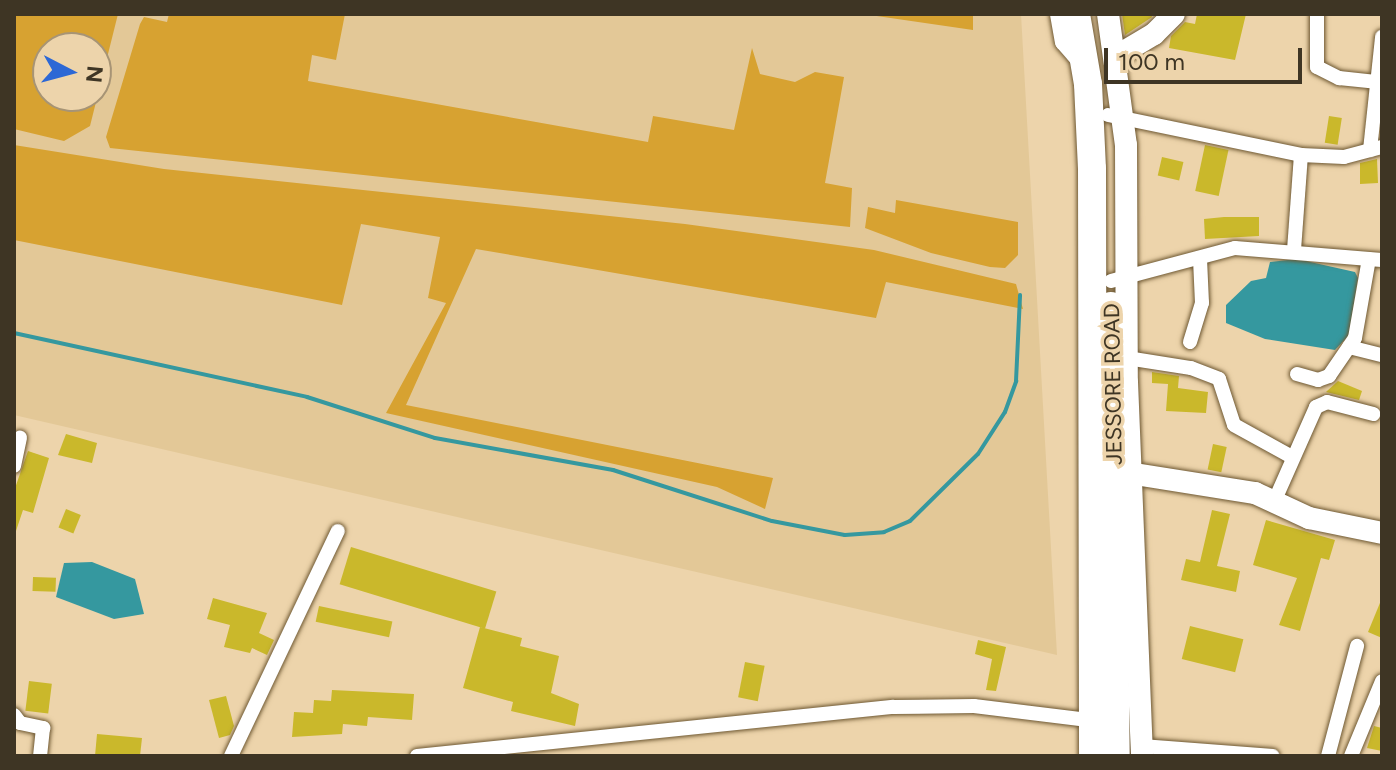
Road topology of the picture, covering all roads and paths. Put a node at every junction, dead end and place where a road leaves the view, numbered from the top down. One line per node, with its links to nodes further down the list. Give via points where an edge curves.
1 (1061, 14): 9 (street, via 1066,41)
2 (1076, 14): 9 (highway)
3 (1094, 14): 11 (highway, JESSORE ROAD)
4 (1108, 14): 8 (street)
5 (1174, 14): 8 (street, via 1154,34)
6 (1317, 14): 10 (street, via 1317,67 1339,78)
7 (1382, 37): 10 (street)
8 (1117, 56): 11 (street)
9 (1085, 63): 27 (highway)
10 (1376, 82): 12 (street)
11 (1116, 116): 13 (street); 17 (highway, JESSORE ROAD)
12 (1376, 148): 13 (street, via 1344,157)
13 (1301, 155): 14 (street)
14 (1294, 250): 15 (street, via 1235,248); 16 (street)
15 (1200, 259): 17 (street); 18 (street, via 1202,303)
16 (1376, 260): 19 (street, via 1359,330)
17 (1119, 278): 21 (street); 27 (highway, JESSORE ROAD)
18 (1190, 342)
19 (1349, 347): 20 (street); 22 (street, via 1324,380)
20 (1382, 355)
21 (1127, 358): 25 (street, via 1191,368 1219,379 1234,425); 27 (street)
22 (1297, 374)
23 (1373, 414): 25 (street, via 1320,403 1309,415)
24 (20, 438): 26 (street)
25 (1292, 457): 28 (street)
26 (14, 466)
27 (1113, 470): 28 (street, via 1197,480); 34 (highway, JESSORE ROAD)
28 (1274, 502): 30 (street, via 1309,518)
29 (338, 531): 37 (street)
30 (1382, 533)
31 (1357, 646): 42 (street)
32 (1382, 681): 43 (street)
33 (14, 715): 36 (street, via 20,723 43,728)
34 (1116, 721): 35 (street); 38 (street, via 974,706 893,707); 39 (highway); 40 (highway, JESSORE ROAD)
35 (1142, 751): 41 (street)
36 (40, 756)
37 (231, 756)
38 (417, 756)
39 (1093, 756)
40 (1116, 756)
41 (1273, 756)
42 (1328, 756)
43 (1351, 756)

